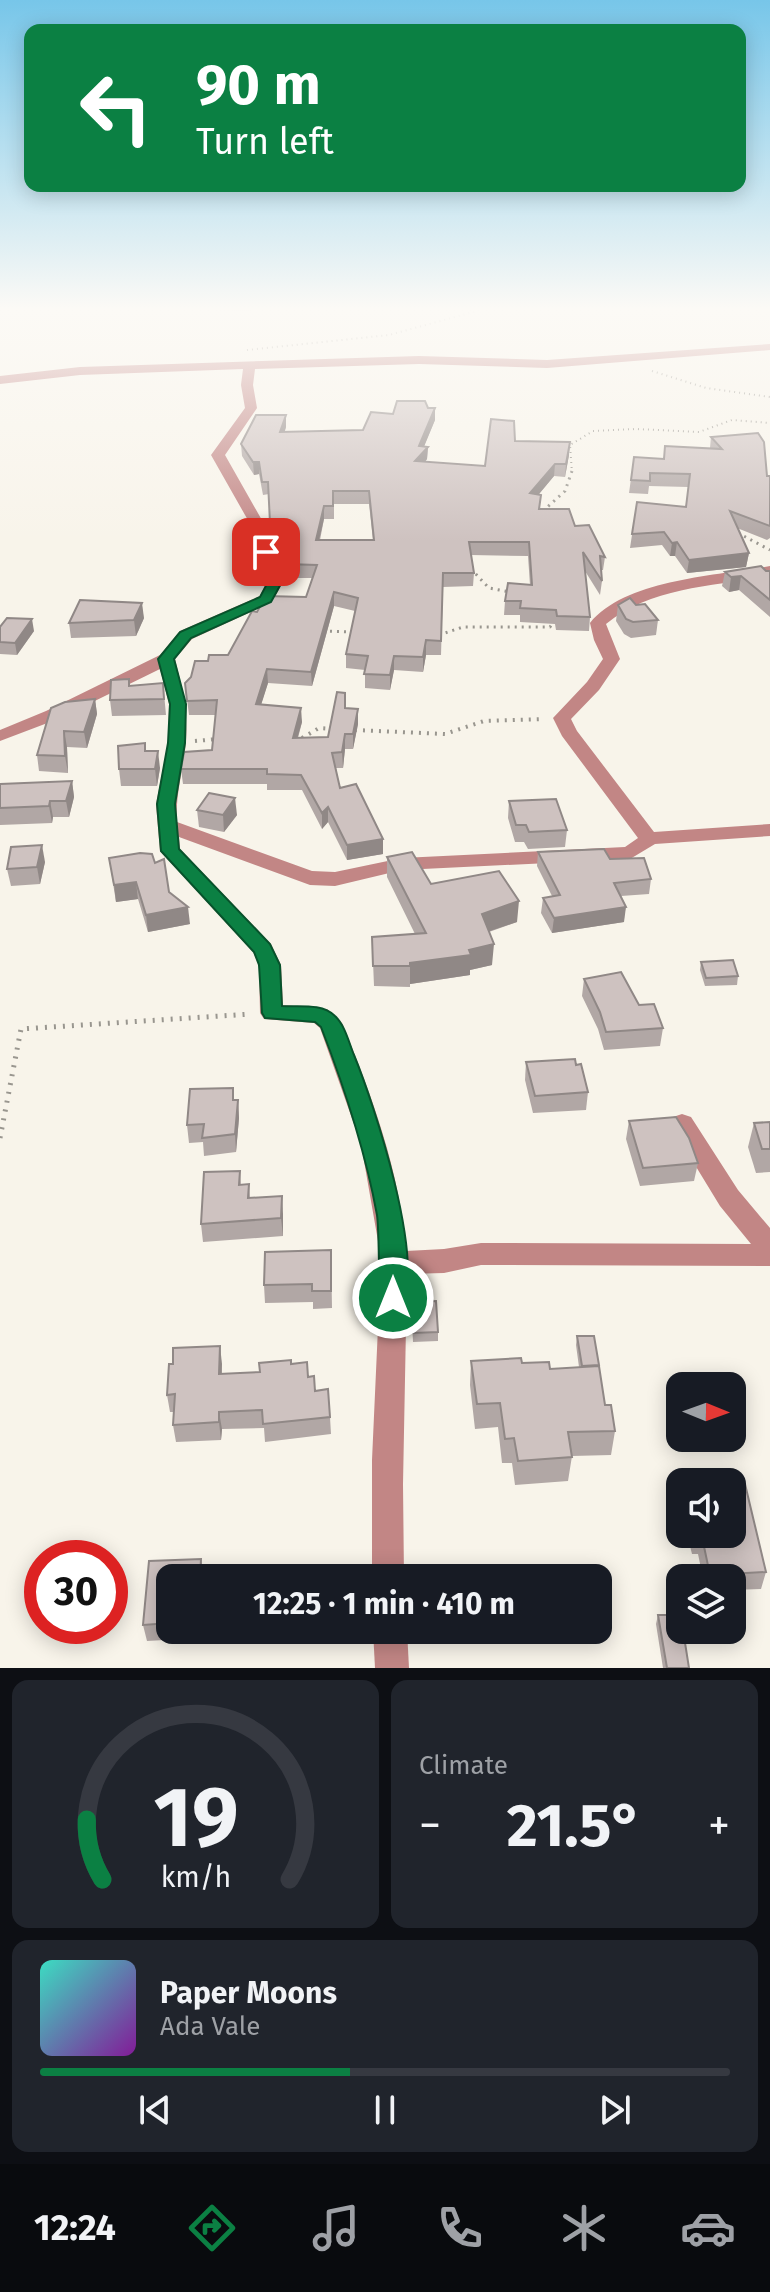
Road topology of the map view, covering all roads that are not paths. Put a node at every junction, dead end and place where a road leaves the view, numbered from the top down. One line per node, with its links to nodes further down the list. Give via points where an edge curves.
1 (247, 387): 3 (street, via 251,408 222,442 218,455 256,522 275,582 266,599 186,635)
2 (770, 571): 7 (street, via 699,582 620,604 598,623 612,659 562,718)
3 (166, 659): 4 (street); 5 (street, via 178,704)
4 (0, 736)
5 (166, 825): 7 (street, via 289,873 335,879 402,864 630,853); 11 (street, via 170,851 263,949 270,965 272,1013 319,1015 330,1023 374,1142)
6 (770, 830): 7 (street)
7 (649, 839)
8 (682, 1124): 9 (street, via 729,1198)
9 (770, 1247)
10 (770, 1255): 11 (street, via 481,1254)
11 (394, 1263): 12 (street)
12 (388, 1564)
13 (391, 1644): 14 (street)
14 (392, 1668)

